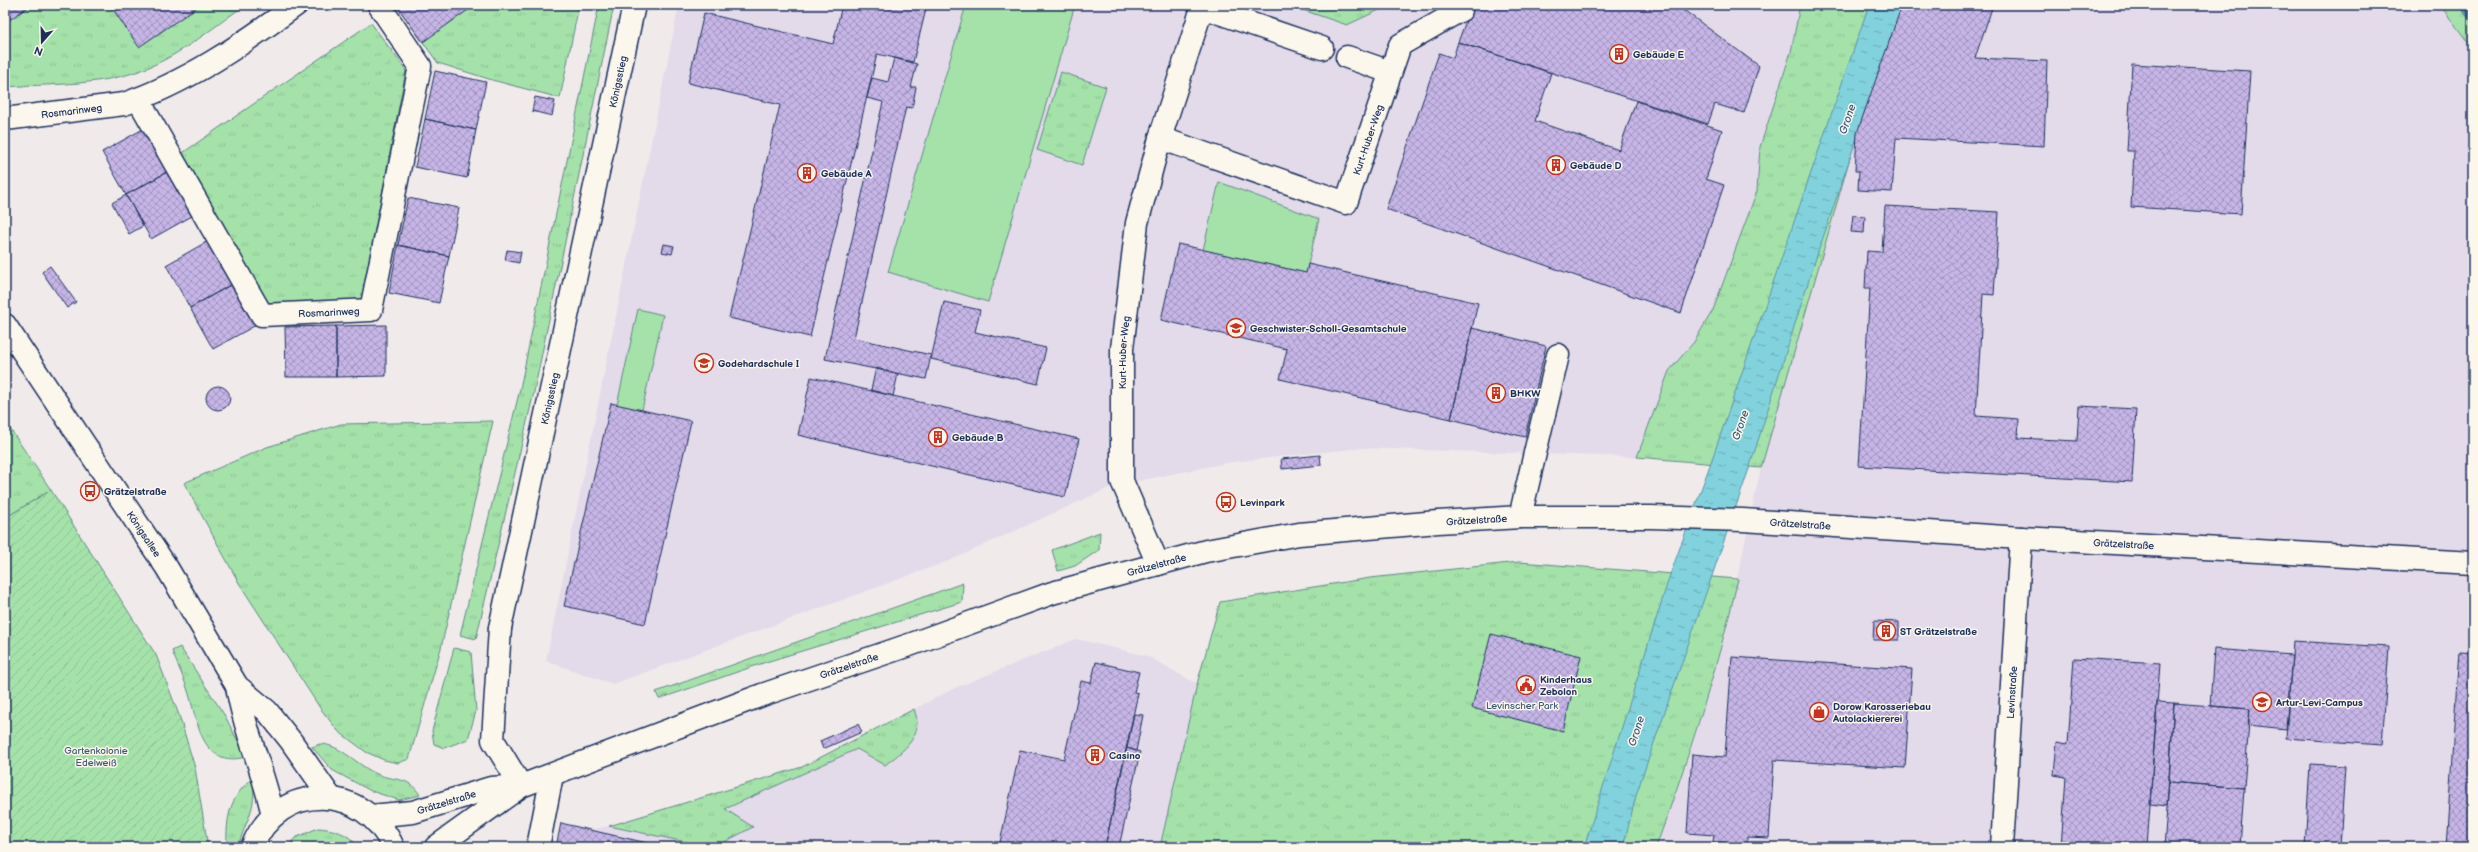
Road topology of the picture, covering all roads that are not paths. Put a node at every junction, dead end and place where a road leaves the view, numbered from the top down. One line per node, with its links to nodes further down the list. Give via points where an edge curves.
1 (296, 5): 9 (street, Rosmarinweg, via 196,72)
2 (379, 5): 9 (street, Rosmarinweg, via 420,66 371,310 262,315)
3 (634, 5): 20 (street, Königsstieg, via 500,628 493,740)
4 (1202, 6): 6 (street, Kurt-Huber-Weg); 11 (street, Kurt-Huber-Weg)
5 (1461, 10): 8 (street, Kurt-Huber-Weg, via 1400,45)
6 (1322, 48)
7 (1347, 57): 8 (street)
8 (1390, 72): 11 (street, Kurt-Huber-Weg, via 1346,203)
9 (138, 99): 10 (street, Rosmarinweg, via 124,104)
10 (5, 119)
11 (1160, 138): 17 (street, Kurt-Huber-Weg, via 1137,223 1122,349 1122,481)
12 (5, 325): 18 (street, Königsallee, via 167,568)
13 (1558, 355): 14 (street)
14 (1520, 518): 15 (street, Grätzelstraße, via 1743,520); 17 (street, Grätzelstraße, via 1299,534 1206,551)
15 (2021, 538): 16 (street, Grätzelstraße); 28 (street, Levinstraße)
16 (2473, 563)
17 (1158, 564): 19 (street, Grätzelstraße, via 1034,599 912,644 762,694)
18 (237, 686): 21 (street, Königsallee, via 272,717); 22 (street, Königsallee, via 242,716 267,786)
19 (552, 775): 20 (street, Grätzelstraße); 27 (street)
20 (522, 786): 23 (street, Grätzelstraße, via 491,788 413,812); 26 (street, Grätzelstraße)
21 (331, 798): 22 (street, via 300,800); 23 (street, via 359,807)
22 (273, 816): 24 (street, via 263,826)
23 (371, 816): 25 (street, via 381,826)
24 (252, 847)
25 (393, 847)
26 (436, 847)
27 (538, 847)
28 (2002, 847)

